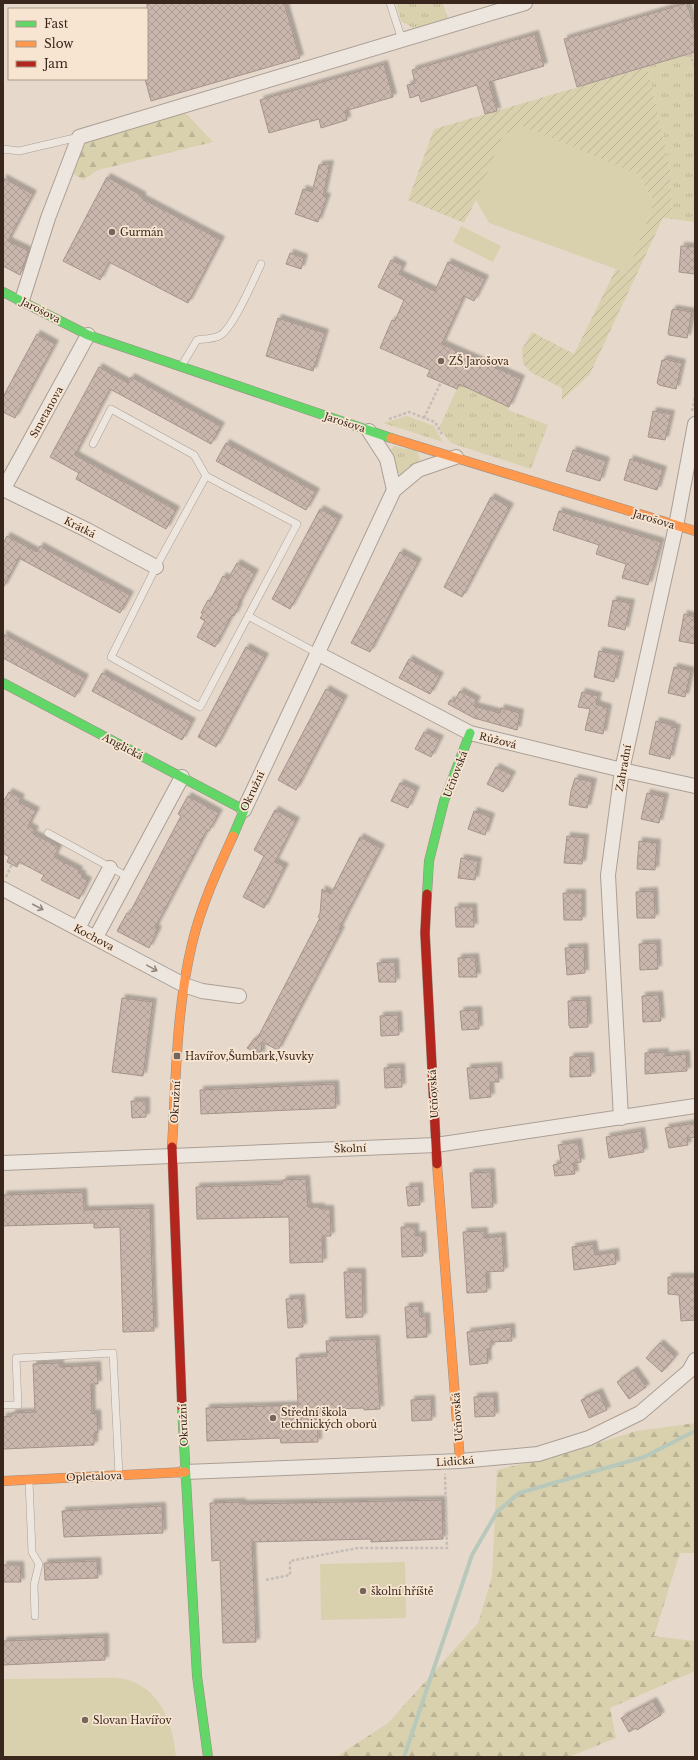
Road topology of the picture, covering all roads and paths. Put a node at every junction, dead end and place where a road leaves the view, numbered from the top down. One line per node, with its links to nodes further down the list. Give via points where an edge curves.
1 (390, 3): 3 (lane)
2 (524, 3): 3 (street)
3 (402, 40): 6 (street)
4 (690, 54): 5 (path)
5 (695, 66)
6 (79, 136): 7 (lane, via 19,151); 10 (street, via 48,218)
7 (3, 148)
8 (261, 264): 12 (lane, via 225,332 218,337 197,340)
9 (3, 292): 10 (street, Jarošova)
10 (22, 300): 11 (street, Jarošova)
11 (88, 334): 12 (street, Jarošova); 23 (street, Smetanova)
12 (180, 367): 18 (street, Jarošova)
13 (441, 382): 15 (path)
14 (695, 397): 16 (path)
15 (424, 418): 17 (path, via 409,412); 19 (path, via 435,422)
16 (693, 418): 25 (street, Zahradní)
17 (382, 421)
18 (369, 430): 21 (street, Jarošova); 24 (street, via 387,459)
19 (445, 439)
20 (93, 444): 22 (lane, via 111,409 194,455)
21 (456, 457): 24 (street, Okružní, via 418,470); 25 (street, Jarošova)
22 (206, 476): 27 (lane); 28 (lane, via 297,524)
23 (3, 489): 27 (street, Krátká)
24 (394, 490): 29 (street, Okružní)
25 (676, 526): 26 (street, Jarošova); 32 (street, Zahradní)
26 (695, 530)
27 (156, 567): 28 (lane, via 111,657 200,707)
28 (248, 616): 29 (lane)
29 (317, 653): 31 (street, Růžová); 35 (street, Okružní)
30 (3, 683): 33 (street, Anglická)
31 (470, 733): 32 (street, Růžová); 48 (street, Učňovská, via 444,801 429,862 425,933)
32 (622, 770): 34 (street, Růžová); 47 (street, Zahradní, via 608,876)
33 (182, 777): 35 (street, Anglická); 39 (street)
34 (695, 786)
35 (244, 810): 44 (street, Okružní, via 207,893 192,944)
36 (48, 833): 38 (lane)
37 (12, 864): 40 (path)
38 (110, 868): 39 (lane); 42 (street)
39 (128, 877): 43 (street)
40 (3, 883)
41 (3, 889): 42 (street, Kochova, one-way to 42)
42 (78, 928): 43 (street, Kochova)
43 (96, 937): 44 (street, Kochova, one-way to 44)
44 (184, 986): 45 (street, Kochova); 49 (street, Okružní)
45 (239, 996)
46 (695, 1106): 47 (street, Školní)
47 (621, 1118): 48 (street, Školní)
48 (436, 1145): 49 (street, Školní); 53 (street, Učňovská)
49 (171, 1156): 50 (street, Školní); 55 (street, Okružní)
50 (3, 1163)
51 (695, 1360): 53 (street, Lidická, via 689,1371 640,1413 589,1438 538,1454)
52 (3, 1405): 56 (lane, via 18,1405 16,1358 114,1353)
53 (460, 1461): 54 (street, Lidická)
54 (444, 1462): 55 (street, Lidická); 59 (path, via 448,1548 358,1548 290,1561 290,1575)
55 (185, 1472): 56 (street, Opletalova); 61 (street, Okružní, via 197,1676)
56 (119, 1475): 57 (street, Opletalova)
57 (29, 1479): 58 (street, Opletalova); 60 (lane, via 32,1552 39,1564 34,1585)
58 (3, 1481)
59 (266, 1580)
60 (35, 1616)
61 (208, 1757)

